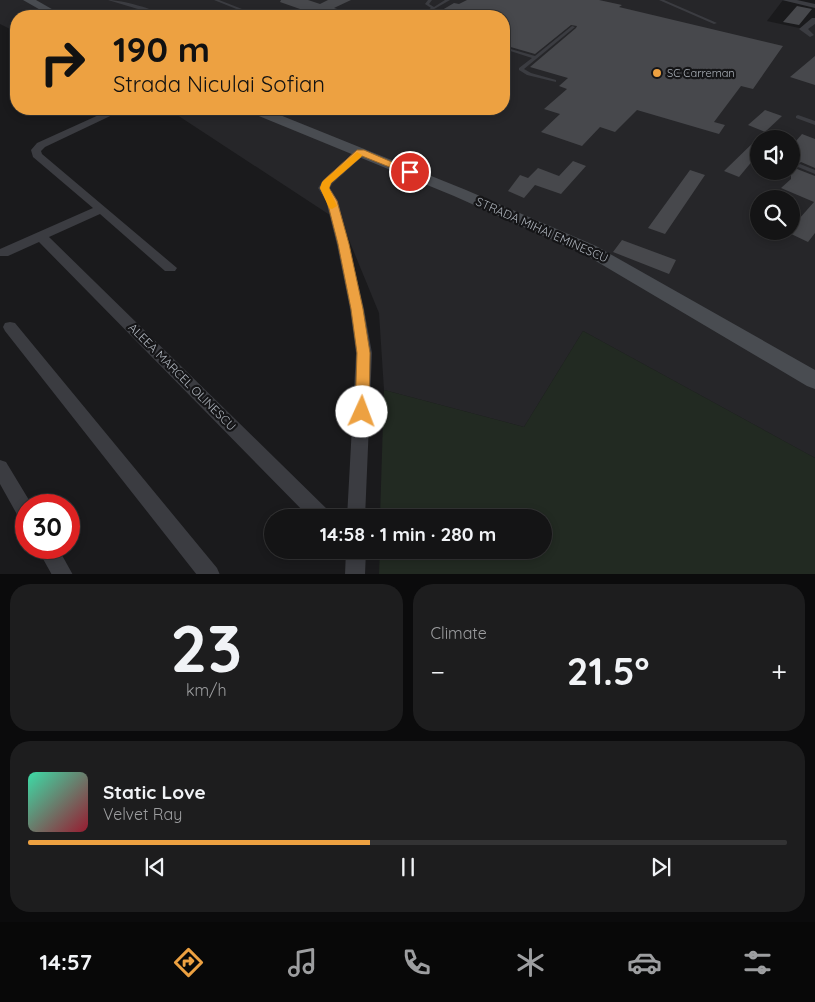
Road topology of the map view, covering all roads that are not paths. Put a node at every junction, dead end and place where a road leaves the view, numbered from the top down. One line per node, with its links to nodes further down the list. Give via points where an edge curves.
1 (28, 0): 11 (street)
2 (110, 0): 12 (lane)
3 (216, 0): 10 (lane)
4 (430, 0): 9 (lane, via 427,4)
5 (448, 0): 9 (lane)
6 (661, 0): 15 (lane)
7 (786, 0): 8 (street)
8 (815, 6)
9 (433, 8): 13 (lane)
10 (240, 9)
11 (47, 10)
12 (147, 10)
13 (430, 10)
14 (815, 20): 17 (street, via 803,29)
15 (715, 23)
16 (573, 28): 19 (lane)
17 (812, 35)
18 (510, 50): 19 (lane)
19 (535, 57): 20 (lane, via 523,66 523,71)
20 (554, 81)
21 (107, 115): 28 (street, via 36,150 36,155)
22 (269, 115): 25 (street, STRADA MIHAI EMINESCU)
23 (798, 117): 24 (lane)
24 (815, 123)
25 (360, 152): 33 (street, STRADA MIHAI EMINESCU, via 596,253); 37 (street, via 324,188 332,201 344,244 364,353)
26 (800, 166): 27 (lane)
27 (815, 172)
28 (101, 208): 29 (street); 31 (street)
29 (41, 236): 30 (street); 36 (street, ALEEA MARCEL OLINESCU)
30 (3, 253)
31 (170, 268)
32 (10, 327): 41 (street)
33 (815, 380)
34 (0, 468): 35 (street)
35 (15, 494)
36 (314, 509)
37 (356, 509)
38 (54, 559): 40 (street)
39 (356, 559): 42 (street)
40 (63, 574)
41 (210, 574)
42 (356, 574)

